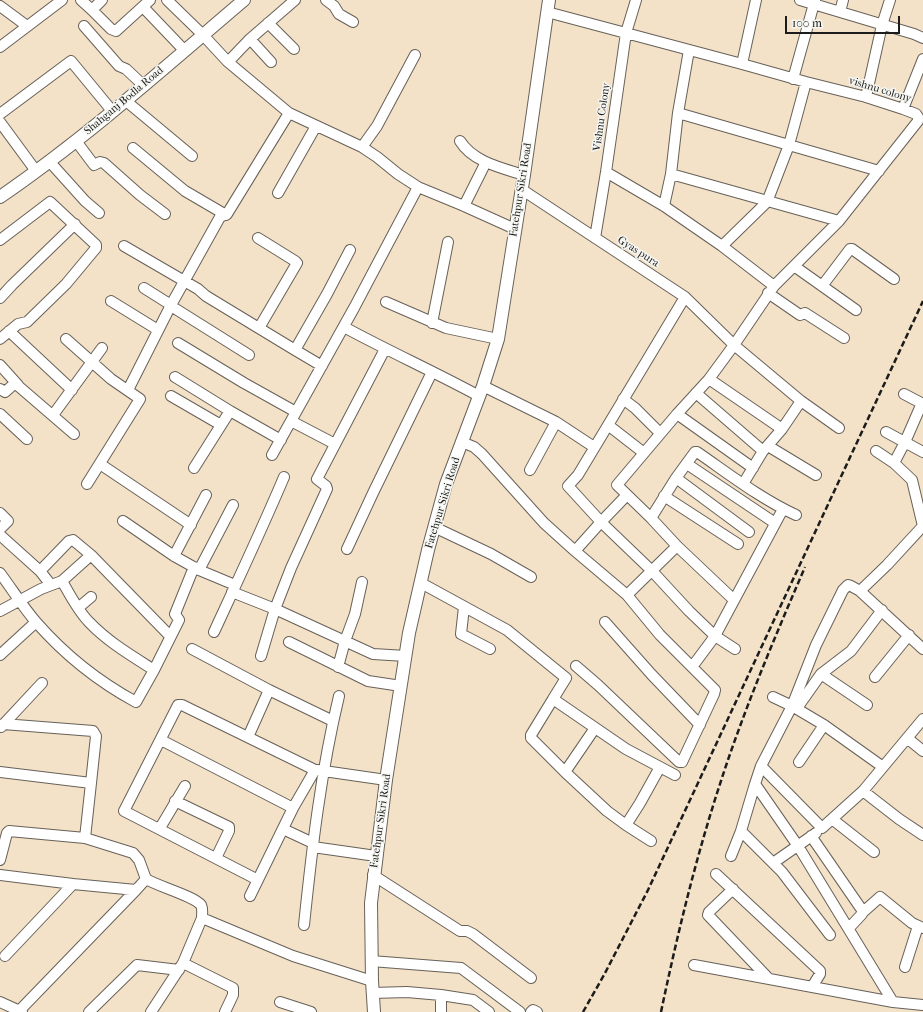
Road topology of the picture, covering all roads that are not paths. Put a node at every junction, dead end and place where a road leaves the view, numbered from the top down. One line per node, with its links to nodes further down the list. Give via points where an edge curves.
1 (62, 0): 23 (street)
2 (81, 0): 17 (street)
3 (102, 0): 17 (street)
4 (167, 0): 26 (street)
5 (244, 0): 26 (main road, Shahganj Bodla Road)
6 (326, 0): 20 (street, via 342,17)
7 (549, 0): 18 (main road, Fatehpur Sikri Road)
8 (636, 0): 25 (street, Vishnu Colony)
9 (756, 0): 37 (street)
10 (800, 0): 14 (street)
11 (844, 0): 19 (street)
12 (890, 0): 22 (street)
13 (292, 1): 21 (street)
14 (814, 2): 19 (street); 38 (street)
15 (147, 3): 17 (street, via 116,31); 31 (street)
16 (0, 6): 23 (street)
17 (92, 10)
18 (547, 12): 25 (street, vishnu colony); 62 (main road, Fatehpur Sikri Road)
19 (840, 12): 22 (street)
20 (353, 22)
21 (268, 24): 28 (street); 30 (street)
22 (882, 24): 27 (street); 41 (street)
23 (27, 26): 29 (street)
24 (84, 26): 40 (street, via 119,66)
25 (626, 33): 32 (street, vishnu colony); 60 (street, Vishnu Colony)
26 (203, 35): 31 (main road, Shahganj Bodla Road); 35 (street)
27 (923, 38)
28 (250, 39): 35 (street); 36 (street)
29 (0, 47)
30 (294, 49)
31 (184, 50): 40 (main road, Shahganj Bodla Road)
32 (689, 50): 37 (street, vishnu colony); 46 (street)
33 (415, 54): 53 (street, via 377,126)
34 (923, 59): 43 (street)
35 (228, 62): 45 (street)
36 (271, 62)
37 (742, 64): 38 (street, vishnu colony)
38 (793, 79): 39 (street, vishnu colony)
39 (806, 82): 41 (street, vishnu colony); 52 (street)
40 (143, 85): 42 (main road, Shahganj Bodla Road)
41 (866, 97): 43 (street, vishnu colony)
42 (126, 101): 44 (main road, Shahganj Bodla Road); 55 (street)
43 (903, 109): 59 (street, vishnu colony, via 917,115 918,121)
44 (113, 112): 47 (street, via 70,61); 50 (main road, Shahganj Bodla Road)
45 (289, 112): 49 (street); 72 (street)
46 (678, 112): 52 (street); 61 (street)
47 (0, 114)
48 (0, 122): 58 (street)
49 (316, 126): 53 (street); 65 (street)
50 (76, 141): 56 (main road, Shahganj Bodla Road); 71 (street, via 94,165 104,163)
51 (460, 141): 57 (street, via 468,151)
52 (789, 145): 59 (street); 67 (street)
53 (362, 147): 63 (street)
54 (133, 148): 72 (street, via 185,191)
55 (192, 156)
56 (49, 161): 58 (main road, Shahganj Bodla Road); 70 (street)
57 (486, 162): 62 (street); 68 (street)
58 (36, 171): 66 (main road, Shahganj Bodla Road)
59 (879, 171): 73 (street, vishnu colony)
60 (606, 172): 69 (street); 77 (street, Vishnu Colony)
61 (671, 174): 67 (street); 69 (street)
62 (524, 175): 64 (main road, Fatehpur Sikri Road)
63 (418, 187): 68 (street); 96 (street)
64 (521, 189): 75 (main road, Fatehpur Sikri Road); 77 (street, Gyas pura)
65 (278, 193)
66 (0, 197)
67 (768, 202): 73 (street); 81 (street)
68 (464, 206): 75 (street)
69 (664, 206): 81 (street)
70 (99, 213)
71 (165, 214)
72 (226, 216): 85 (street, via 220,216)
73 (839, 221): 83 (street, vishnu colony)
74 (75, 224): 78 (street, via 50,202); 90 (street); 98 (street, via 96,248 66,284 27,322)
75 (515, 229): 103 (main road, Fatehpur Sikri Road)
76 (258, 238): 97 (street, via 297,263)
77 (595, 238): 89 (street, Gyas pura)
78 (0, 240)
79 (448, 242): 95 (street)
80 (124, 246): 85 (street)
81 (722, 246): 88 (street)
82 (350, 250): 108 (street)
83 (794, 266): 86 (street); 88 (street, vishnu colony)
84 (894, 279): 86 (street, via 850,249)
85 (184, 282): 93 (street); 97 (street)
86 (822, 286): 94 (street)
87 (144, 288): 93 (street)
88 (771, 289): 100 (street, via 800,315 805,313); 105 (street, vishnu colony)
89 (685, 297): 105 (street, Gyas pura); 124 (street)
90 (0, 298)
91 (111, 301): 99 (street)
92 (386, 302): 95 (street)
93 (171, 306): 99 (street); 109 (street)
94 (856, 310)
95 (432, 323): 103 (street)
96 (344, 327): 107 (street); 112 (street)
97 (259, 328): 108 (street)
98 (9, 330): 101 (street); 118 (street)
99 (158, 330): 119 (street)
100 (844, 338)
101 (0, 339)
102 (66, 339): 110 (street)
103 (498, 339): 120 (main road, Fatehpur Sikri Road)
104 (178, 343): 128 (street)
105 (734, 345): 115 (street, vishnu colony); 125 (street, Gyas pura)
106 (102, 348): 110 (street)
107 (385, 349): 113 (street); 145 (street)
108 (295, 350): 112 (street)
109 (249, 355)
110 (92, 362): 118 (street); 119 (street)
111 (0, 365): 116 (street)
112 (322, 366): 128 (street)
113 (432, 372): 120 (street); 182 (street)
114 (176, 377): 127 (street)
115 (709, 379): 121 (street, vishnu colony); 137 (street)
116 (18, 385): 117 (street, via 14,384 4,392); 131 (street)
117 (0, 389)
118 (72, 390): 131 (street)
119 (128, 390): 153 (street, via 140,401)
120 (481, 391): 133 (street); 143 (main road, Fatehpur Sikri Road)
121 (696, 394): 130 (street, vishnu colony); 147 (street)
122 (904, 394): 126 (street)
123 (171, 396): 134 (street)
124 (623, 399): 135 (street); 139 (street)
125 (801, 401): 136 (street, Gyas pura); 137 (street)
126 (923, 404): 144 (street)
127 (230, 411): 134 (street); 142 (street)
128 (296, 412): 132 (street)
129 (0, 414): 141 (street)
130 (677, 414): 139 (street, vishnu colony); 156 (street)
131 (53, 416): 140 (street)
132 (291, 421): 142 (street); 145 (street)
133 (556, 422): 146 (street); 157 (street)
134 (221, 425): 155 (street)
135 (608, 425): 146 (street); 150 (street)
136 (839, 428)
137 (782, 429): 147 (street)
138 (886, 432): 144 (street)
139 (660, 433): 150 (street, vishnu colony)
140 (74, 434)
141 (27, 439)
142 (281, 440): 151 (street)
143 (462, 442): 176 (main road, Fatehpur Sikri Road, via 446,484); 183 (street, via 482,454 544,522)
144 (905, 442): 149 (street); 152 (street)
145 (335, 444): 203 (street, via 317,479 326,486 326,490)
146 (594, 447): 172 (street, via 578,475 568,486)
147 (766, 449): 156 (street); 158 (street)
148 (876, 451): 152 (street)
149 (923, 452)
150 (644, 453): 164 (street, vishnu colony, via 616,485)
151 (272, 455)
152 (894, 463): 175 (street, via 912,480)
153 (100, 464): 161 (street); 174 (street)
154 (687, 464): 160 (street); 162 (street, via 697,452); 173 (street)
155 (194, 468)
156 (753, 468): 162 (street)
157 (530, 470)
158 (816, 475)
159 (284, 477): 195 (street)
160 (676, 478): 165 (street); 178 (street)
161 (87, 484)
162 (743, 484): 167 (street)
163 (206, 495): 174 (street)
164 (627, 495): 170 (street); 172 (street)
165 (664, 496): 170 (street); 180 (street)
166 (233, 505): 186 (street)
167 (783, 509): 169 (street); 173 (street)
168 (0, 513): 177 (street, via 8,520)
169 (796, 515)
170 (651, 518): 181 (street)
171 (123, 520): 185 (street)
172 (601, 522): 183 (street); 188 (street)
173 (775, 522): 200 (street)
174 (191, 524): 185 (street)
175 (923, 526): 196 (street, via 888,565)
176 (434, 527): 190 (street, via 491,554); 193 (main road, Fatehpur Sikri Road)
177 (0, 530)
178 (749, 532)
179 (0, 535): 187 (street)
180 (738, 544)
181 (677, 546): 188 (street); 200 (street)
182 (347, 549)
183 (575, 551): 197 (street)
184 (91, 555): 187 (street, via 71,540); 191 (street); 210 (street)
185 (174, 556): 186 (street)
186 (197, 569): 195 (street); 210 (street, via 175,614 179,619)
187 (40, 571): 194 (street)
188 (652, 571): 197 (street); 211 (street)
189 (0, 573): 199 (street)
190 (531, 577)
191 (62, 581): 194 (street); 202 (street)
192 (362, 582): 212 (street, via 355,614)
193 (421, 583): 201 (street); 220 (main road, Fatehpur Sikri Road)
194 (51, 585): 199 (street)
195 (234, 589): 203 (street); 208 (street)
196 (860, 591): 204 (street); 234 (street, via 848,585 844,588 816,645)
197 (627, 595): 223 (street)
198 (91, 597): 202 (street)
199 (20, 600): 205 (street); 206 (street)
200 (734, 600): 211 (street)
201 (464, 607): 215 (street, via 461,634); 232 (street, via 506,630 566,678)
202 (78, 608): 224 (street, via 98,631)
203 (276, 609): 212 (street); 219 (street)
204 (882, 610): 209 (street); 225 (street, via 851,650)
205 (0, 611)
206 (36, 622): 218 (street); 224 (street, via 93,674 136,702)
207 (605, 622): 237 (street, via 652,676)
208 (214, 632)
209 (909, 635): 217 (street); 226 (street)
210 (170, 636): 224 (street)
211 (715, 636): 216 (street); 223 (street)
212 (345, 641): 220 (street, via 373,654); 222 (street)
213 (289, 642): 222 (street)
214 (192, 649): 229 (street)
215 (490, 649)
216 (735, 649)
217 (923, 649)
218 (0, 655)
219 (261, 656)
220 (406, 656): 228 (main road, Fatehpur Sikri Road)
221 (576, 666): 237 (street, via 679,762 682,762)
222 (338, 667): 228 (street, via 368,681)
223 (692, 668): 237 (street, via 715,690)
224 (154, 670)
225 (820, 674): 233 (street); 234 (street)
226 (875, 677)
227 (42, 683): 239 (street)
228 (401, 686): 253 (main road, Fatehpur Sikri Road)
229 (269, 690): 236 (street); 241 (street)
230 (339, 696): 236 (street)
231 (773, 697): 234 (street)
232 (553, 699): 240 (street); 251 (street, via 531,738)
233 (867, 705)
234 (794, 707): 238 (street); 246 (street)
235 (923, 719): 242 (street)
236 (333, 721): 249 (street)
237 (700, 725)
238 (824, 725): 245 (street); 248 (street)
239 (2, 726): 254 (street, via 93,731 96,736)
240 (595, 728): 247 (street, via 626,749); 251 (street)
241 (248, 737): 243 (street, via 179,704); 249 (street)
242 (907, 738): 244 (street); 248 (street)
243 (161, 740): 259 (street); 262 (street, via 124,811)
244 (923, 751)
245 (799, 762)
246 (761, 766): 255 (street); 263 (street)
247 (660, 767): 252 (street); 261 (street)
248 (883, 767): 257 (street)
249 (319, 771): 253 (street); 259 (street); 270 (street)
250 (0, 772): 254 (street)
251 (565, 772): 261 (street)
252 (674, 775)
253 (386, 780): 273 (main road, Fatehpur Sikri Road)
254 (91, 783): 268 (street)
255 (755, 784): 265 (street); 271 (street)
256 (185, 786): 258 (street)
257 (863, 791): 260 (street); 266 (street)
258 (175, 801): 262 (street); 275 (street, via 229,827)
259 (293, 808): 264 (street)
260 (832, 819): 263 (street); 272 (street)
261 (626, 825): 269 (street)
262 (160, 828): 275 (street)
263 (822, 828): 267 (street)
264 (283, 829): 270 (street); 282 (street)
265 (741, 831): 274 (street); 277 (street)
266 (923, 835)
267 (811, 836): 271 (street); 287 (street)
268 (85, 838): 276 (street, via 9,831); 281 (street, via 133,853 139,860)
269 (650, 842)
270 (313, 845): 273 (street); 289 (street)
271 (798, 846): 277 (street); 291 (street)
272 (874, 852)
273 (376, 856): 280 (main road, Fatehpur Sikri Road)
274 (731, 856)
275 (216, 858): 282 (street)
276 (0, 860)
277 (773, 863): 292 (street)
278 (716, 874): 284 (street)
279 (0, 875): 283 (street)
280 (373, 875): 294 (main road, Fatehpur Sikri Road, via 370,903); 298 (street, via 460,931 473,934)
281 (146, 879): 285 (street); 288 (street, via 199,903 203,910)
282 (258, 880): 286 (street)
283 (73, 884): 285 (street); 293 (street)
284 (733, 889): 299 (street, via 708,915); 301 (street, via 820,971)
285 (136, 890): 308 (street)
286 (250, 896)
287 (862, 913): 290 (street, via 880,897); 291 (street)
288 (202, 918): 295 (street); 300 (street, via 293,956)
289 (304, 925)
290 (920, 927): 297 (street)
291 (849, 928): 306 (street)
292 (830, 935)
293 (2, 957)
294 (371, 961): 300 (main road, Fatehpur Sikri Road); 316 (street, via 461,968)
295 (181, 966): 309 (street, via 137,965); 310 (street); 311 (street, via 233,988 233,995)
296 (694, 966): 299 (street)
297 (905, 967)
298 (531, 978)
299 (769, 979): 301 (street)
300 (372, 981): 302 (main road, Fatehpur Sikri Road)
301 (812, 987): 306 (street)
302 (372, 993): 303 (street, via 407,992); 313 (main road, Fatehpur Sikri Road)
303 (441, 995): 314 (street); 315 (street, via 472,1000)
304 (0, 1002): 308 (street)
305 (280, 1002): 312 (street)
306 (893, 1002): 307 (street)
307 (923, 1005)
308 (21, 1011)
309 (89, 1012)
310 (152, 1012)
311 (225, 1012)
312 (311, 1012)
313 (374, 1012)
314 (441, 1012)
315 (489, 1012)
316 (520, 1012)
317 (531, 1012): 318 (street)
318 (537, 1012)

